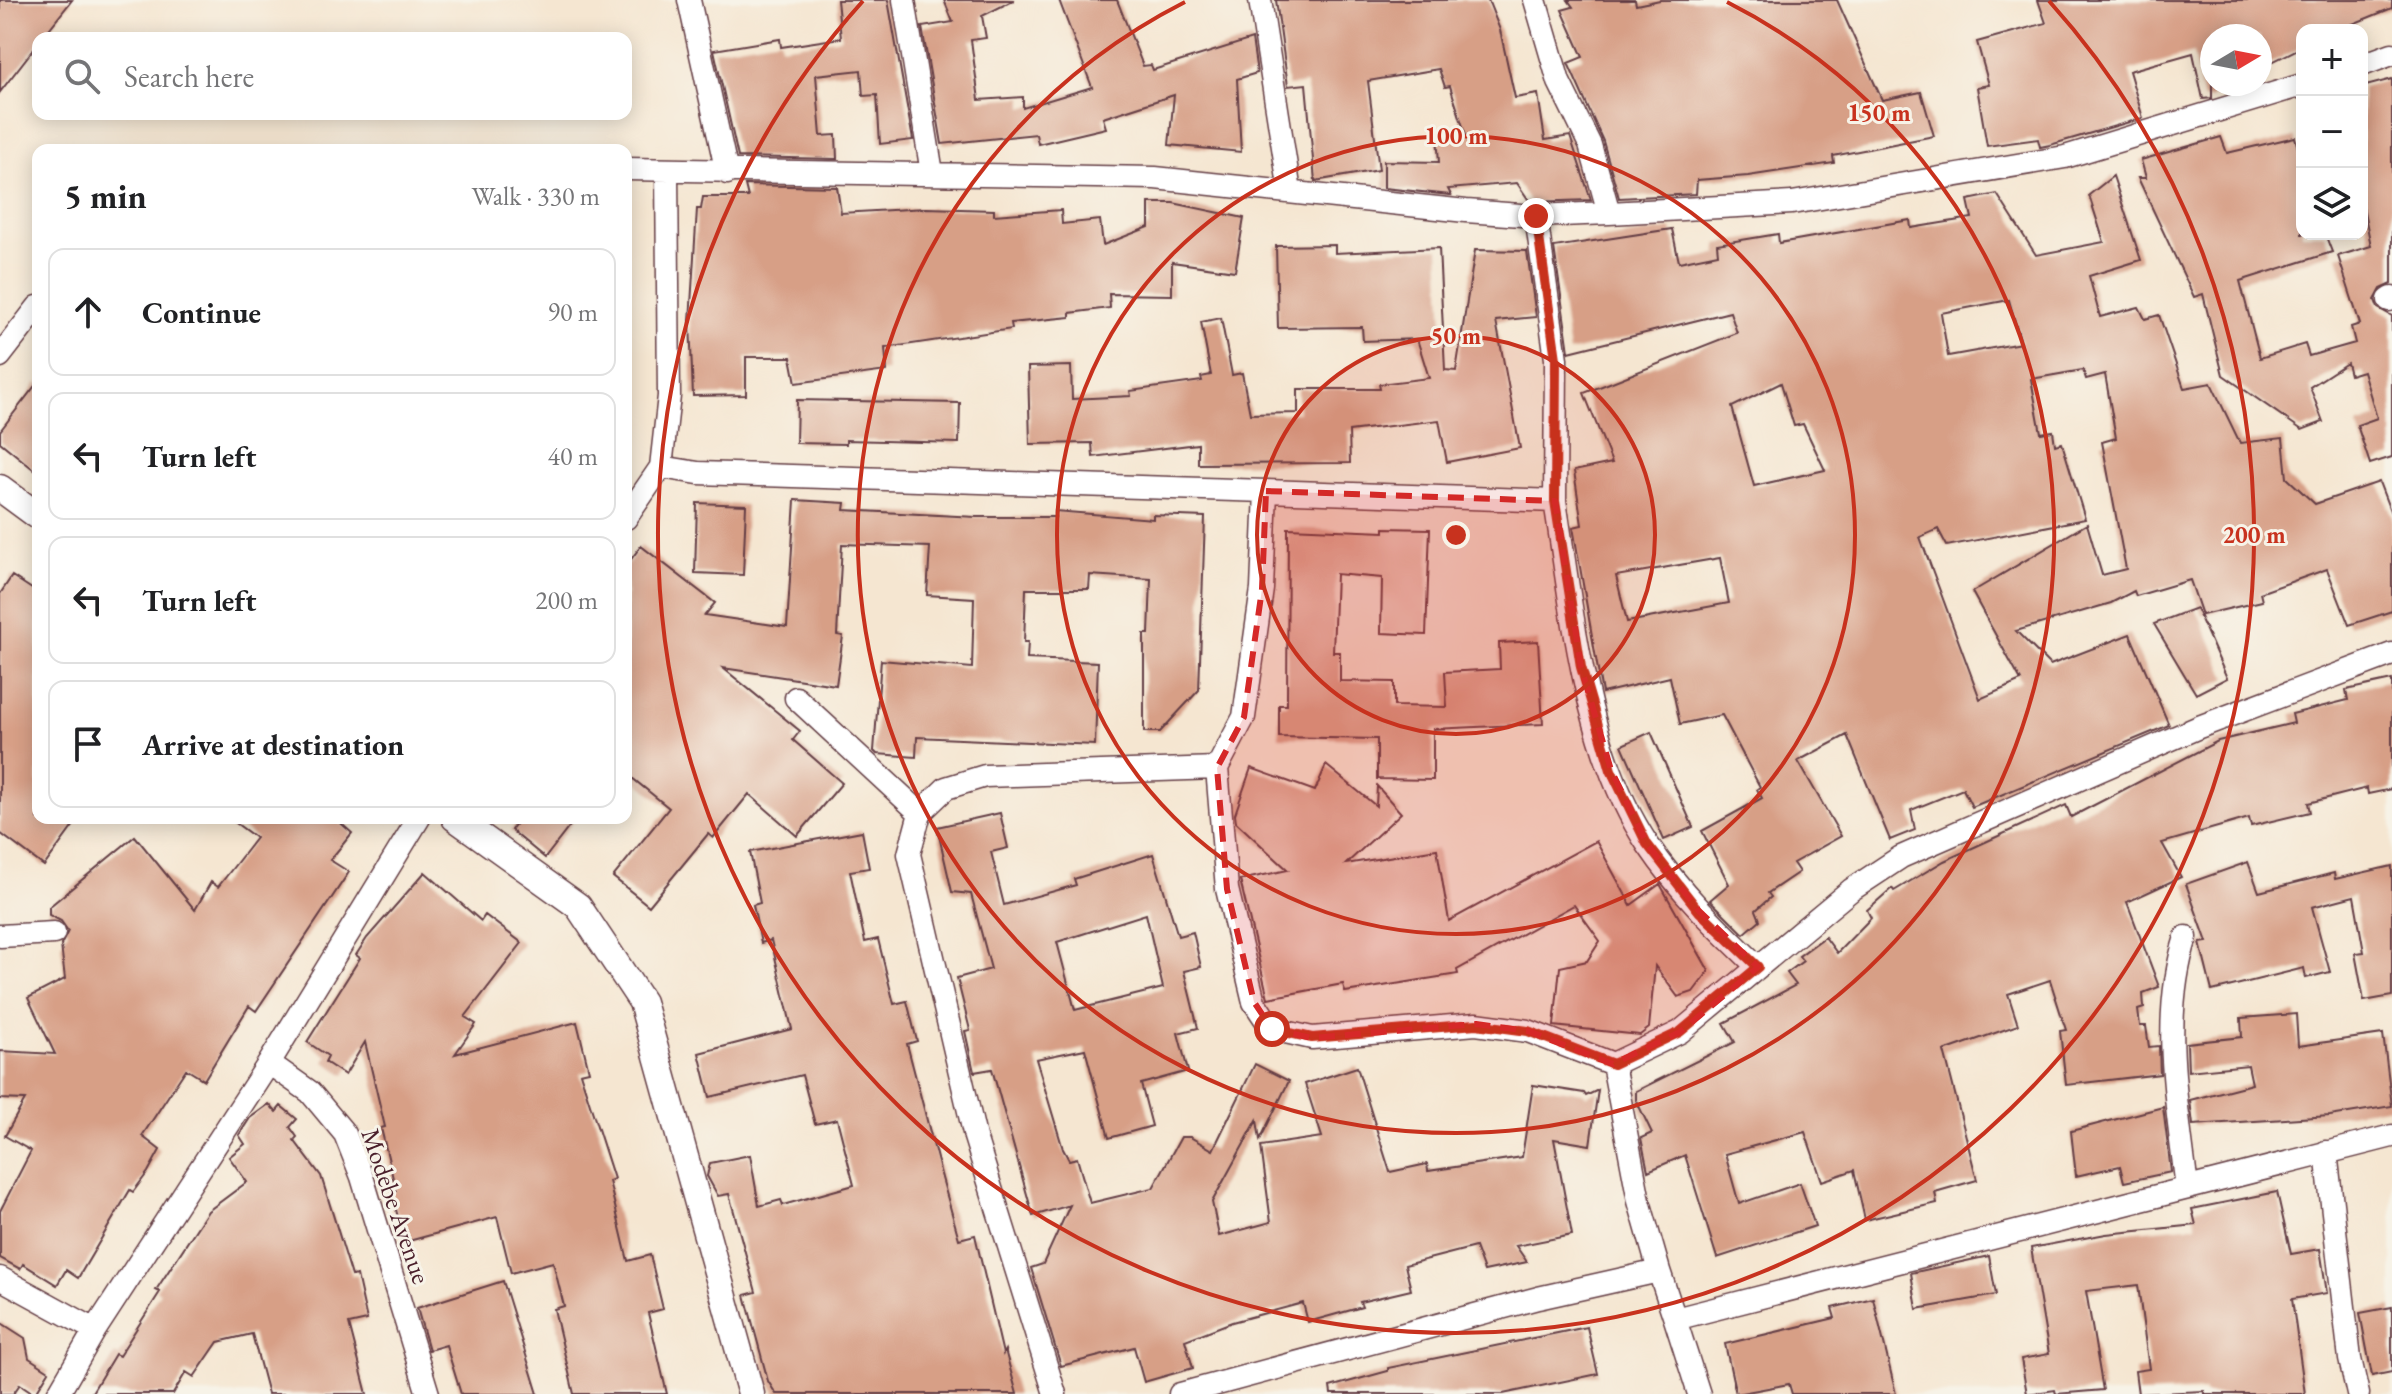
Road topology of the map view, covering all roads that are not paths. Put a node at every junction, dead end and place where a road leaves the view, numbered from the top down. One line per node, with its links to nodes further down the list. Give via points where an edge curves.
1 (689, 0): 10 (street)
2 (904, 0): 11 (street)
3 (1260, 0): 12 (street)
4 (1535, 0): 13 (street, via 1559,82 1590,145)
5 (2392, 54): 6 (street)
6 (2368, 63)
7 (2296, 87): 13 (street, via 2065,157 1792,203)
8 (632, 169): 9 (street)
9 (667, 170): 10 (street); 17 (street, via 669,396)
10 (727, 173): 11 (street)
11 (932, 173): 12 (street, via 1155,178)
12 (1290, 192): 14 (street)
13 (1609, 213): 14 (street)
14 (1536, 216): 20 (street, via 1556,359)
15 (32, 315): 16 (street)
16 (0, 356)
17 (661, 467): 19 (street, via 698,473); 21 (street)
18 (0, 488): 22 (street)
19 (1266, 491): 20 (street); 25 (street, via 1262,589 1244,717)
20 (1555, 501): 32 (street, via 1581,667 1611,770 1647,844 1699,911)
21 (632, 509)
22 (32, 512)
23 (2392, 654): 32 (street, via 2199,727 1901,857 1851,890)
24 (796, 698): 26 (street)
25 (1217, 768): 26 (street, via 985,776 946,788); 34 (street, via 1227,889 1254,1002 1272,1029 1312,1038 1476,1024 1528,1031)
26 (920, 813): 45 (street, via 909,854 968,1107)
27 (415, 824): 33 (street)
28 (463, 824): 44 (street, via 578,906 642,1002)
29 (54, 933): 30 (street)
30 (0, 936)
31 (2186, 937): 37 (street, via 2170,1052)
32 (1758, 967): 34 (street, via 1680,1032)
33 (269, 1063): 41 (street); 43 (street, Modebe Avenue, via 310,1092 345,1134)
34 (1613, 1064): 38 (street, via 1639,1201)
35 (2392, 1136): 36 (street)
36 (2326, 1152): 37 (street); 48 (street)
37 (2187, 1188): 40 (street)
38 (1659, 1271): 40 (street); 46 (street)
39 (0, 1278): 41 (street)
40 (1675, 1319): 47 (street)
41 (95, 1330): 42 (street)
42 (58, 1394)
43 (428, 1394)
44 (751, 1394)
45 (1055, 1394)
46 (1180, 1394)
47 (1699, 1394)
48 (2358, 1394)

